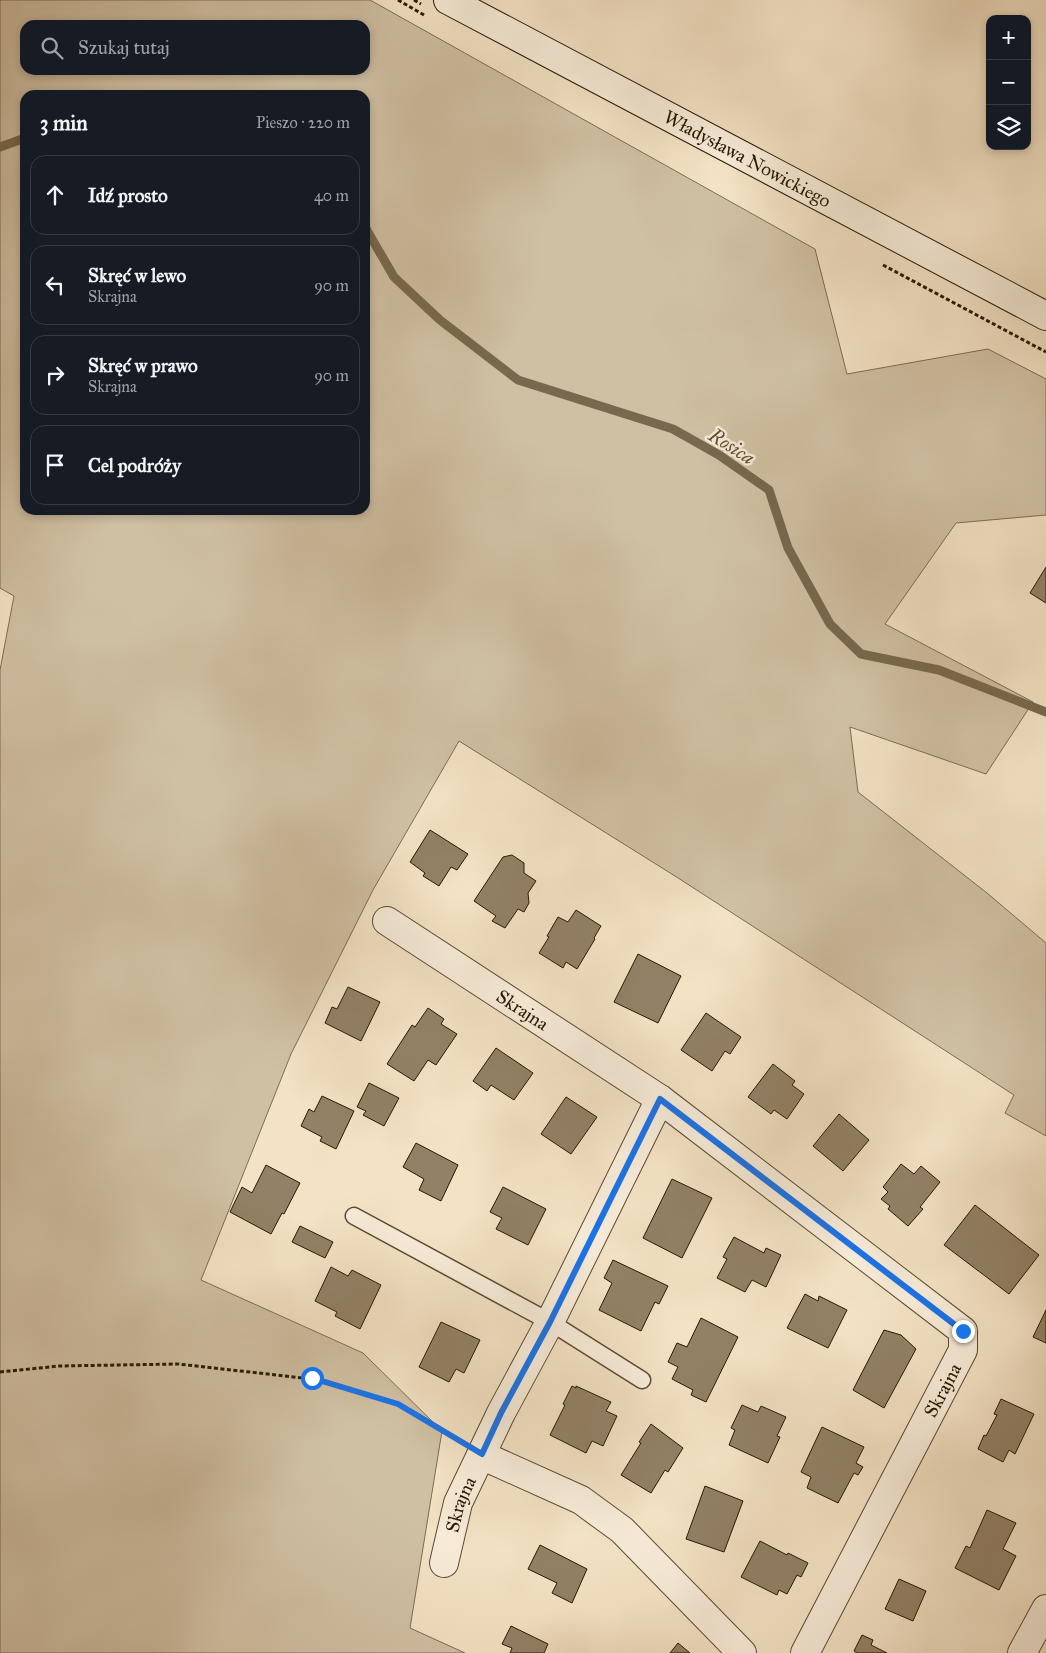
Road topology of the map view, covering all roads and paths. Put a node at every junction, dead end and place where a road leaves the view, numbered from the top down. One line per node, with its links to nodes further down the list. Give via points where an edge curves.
1 (448, 0): 2 (street, Władysława Nowickiego)
2 (1046, 316)
3 (387, 921): 4 (street, Skrajna)
4 (660, 1099): 6 (street, Skrajna); 13 (street, Skrajna, via 963,1331 963,1350)
5 (354, 1216): 6 (lane)
6 (550, 1322): 8 (lane); 9 (street, Skrajna)
7 (0, 1372): 9 (path, via 59,1366 178,1364 312,1378 398,1404)
8 (642, 1380)
9 (482, 1454): 10 (street, Skrajna, via 458,1503); 12 (street, via 581,1500 622,1530)
10 (444, 1563)
11 (1046, 1609): 14 (street)
12 (742, 1653)
13 (805, 1653)
14 (1022, 1653)

